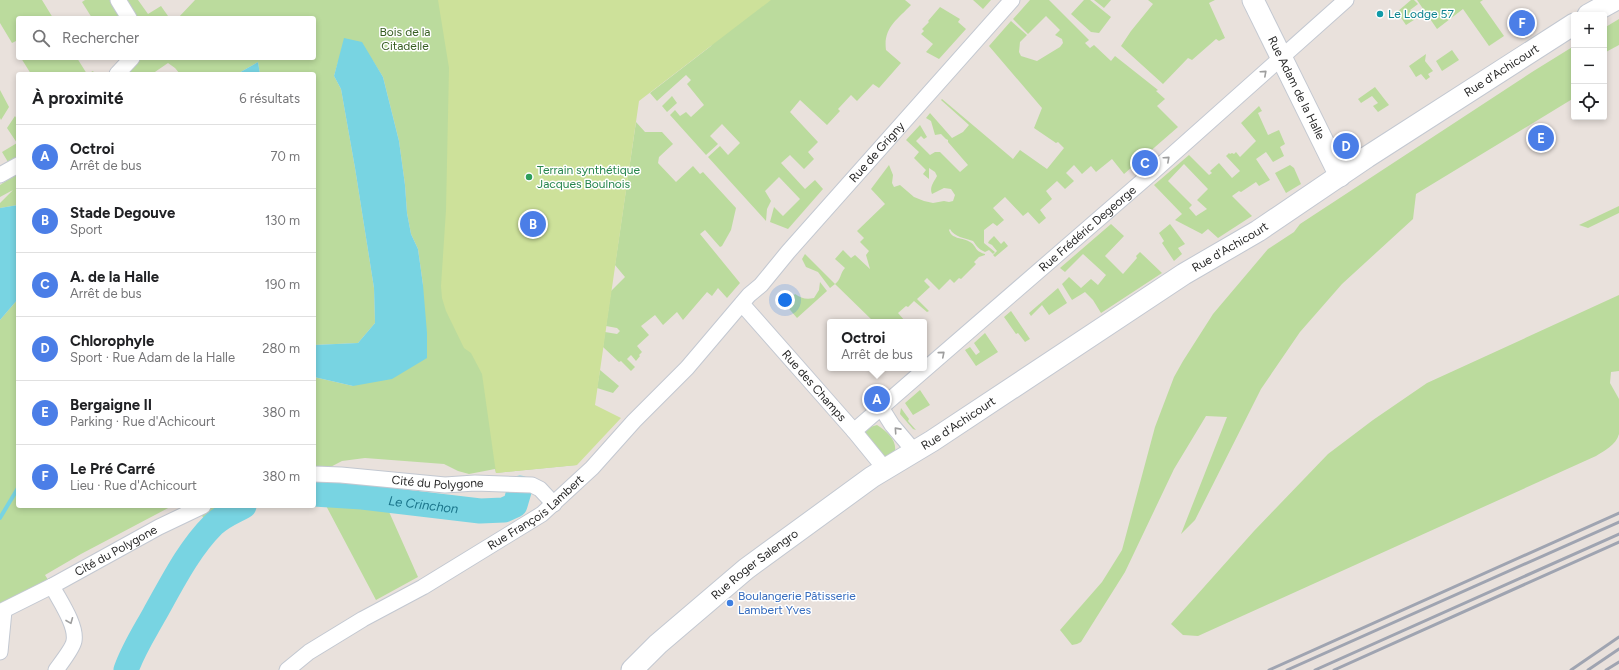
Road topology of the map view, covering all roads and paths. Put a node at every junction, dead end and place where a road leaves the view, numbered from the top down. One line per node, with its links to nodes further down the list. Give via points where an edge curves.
1 (118, 0): 7 (street)
2 (1012, 0): 15 (street, Rue de Grigny)
3 (1252, 0): 9 (street, Rue Adam de la Halle)
4 (1346, 0): 9 (street, Rue Frédéric Degeorge)
5 (1615, 0): 6 (street)
6 (1593, 12)
7 (128, 16)
8 (1571, 26): 14 (street, Rue d'Achicourt)
9 (1280, 57): 14 (street, Rue Adam de la Halle); 16 (street, Rue Frédéric Degeorge, one-way to 9, via 1154,171)
10 (130, 60): 11 (street)
11 (119, 72)
12 (16, 166): 13 (street)
13 (0, 175)
14 (1340, 176): 20 (street, Rue d'Achicourt, via 1258,231 1184,274)
15 (742, 304): 19 (street, Rue des Champs); 23 (street, Rue François Lambert, via 687,368)
16 (927, 368)
17 (924, 371): 18 (street, Rue Frédéric Degeorge, one-way to 17)
18 (882, 409): 19 (street, Rue Frédéric Degeorge); 20 (street, one-way to 18)
19 (854, 431): 21 (street, Rue des Champs)
20 (914, 451): 21 (street, Rue d'Achicourt)
21 (885, 469): 30 (street, Rue Roger Salengro, via 746,569 658,644)
22 (316, 474): 23 (street, Cité du Polygone, via 445,485 532,485 540,489)
23 (554, 504): 29 (street, Rue François Lambert, via 542,514 423,587 309,652)
24 (199, 508): 25 (street, Cité du Polygone, via 158,527)
25 (52, 586): 26 (street, Cité du Polygone); 28 (street, one-way to 28, via 74,632 74,642)
26 (2, 611): 27 (street, Cité du Polygone)
27 (0, 652)
28 (56, 670)
29 (287, 670)
30 (632, 670)

